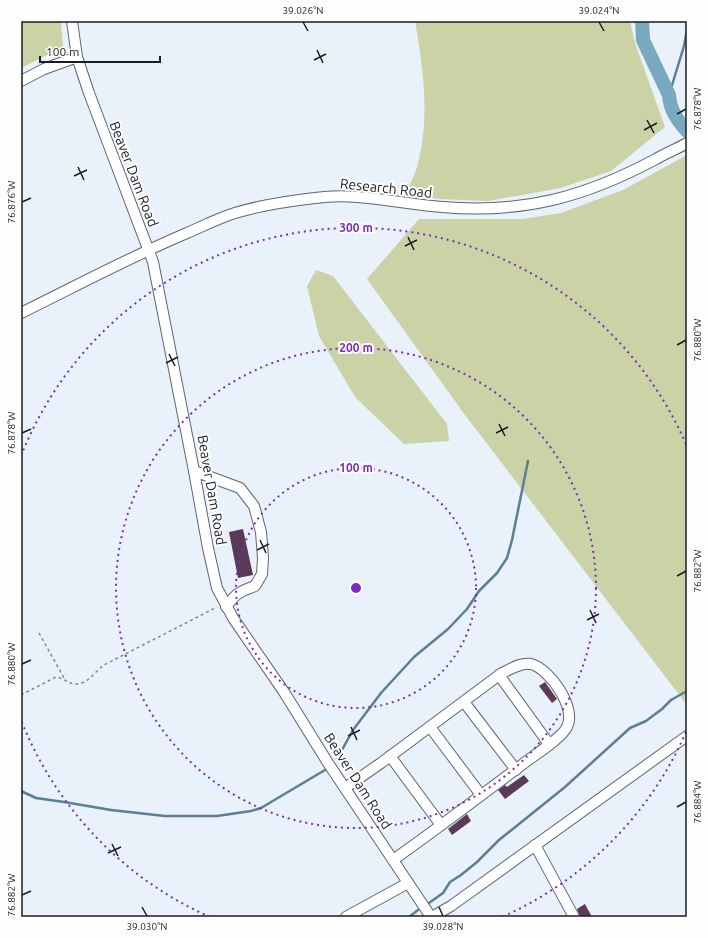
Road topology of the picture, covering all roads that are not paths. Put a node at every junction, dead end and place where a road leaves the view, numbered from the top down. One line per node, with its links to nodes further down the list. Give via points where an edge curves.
1 (72, 21): 2 (street, Beaver Dam Road)
2 (77, 57): 3 (street); 5 (street, Beaver Dam Road)
3 (21, 81)
4 (685, 144): 5 (street, Research Road, via 608,183 541,203 488,210 361,197 314,198 235,213)
5 (149, 250): 6 (street, Research Road); 7 (street, Beaver Dam Road)
6 (21, 313)
7 (194, 472): 8 (street, Beaver Dam Road, via 212,568); 8 (street, via 240,488 254,506 262,532 262,574 255,586 234,596)
8 (225, 606): 16 (street, Beaver Dam Road)
9 (500, 675): 10 (street); 13 (street); 13 (street, via 519,665 531,664 546,672 558,688 568,706 569,722 565,731)
10 (464, 702): 11 (street); 15 (street)
11 (430, 727): 14 (street); 17 (street)
12 (687, 736): 19 (street)
13 (549, 744): 15 (street)
14 (390, 756): 16 (street); 18 (street)
15 (516, 770): 17 (street)
16 (345, 788): 20 (street, Beaver Dam Road)
17 (481, 795): 18 (street)
18 (441, 825): 20 (street)
19 (535, 845): 23 (street, via 451,906); 24 (street)
20 (393, 860): 21 (street, Beaver Dam Road)
21 (408, 882): 22 (street); 23 (street, Beaver Dam Road)
22 (346, 917)
23 (431, 917)
24 (574, 917)

